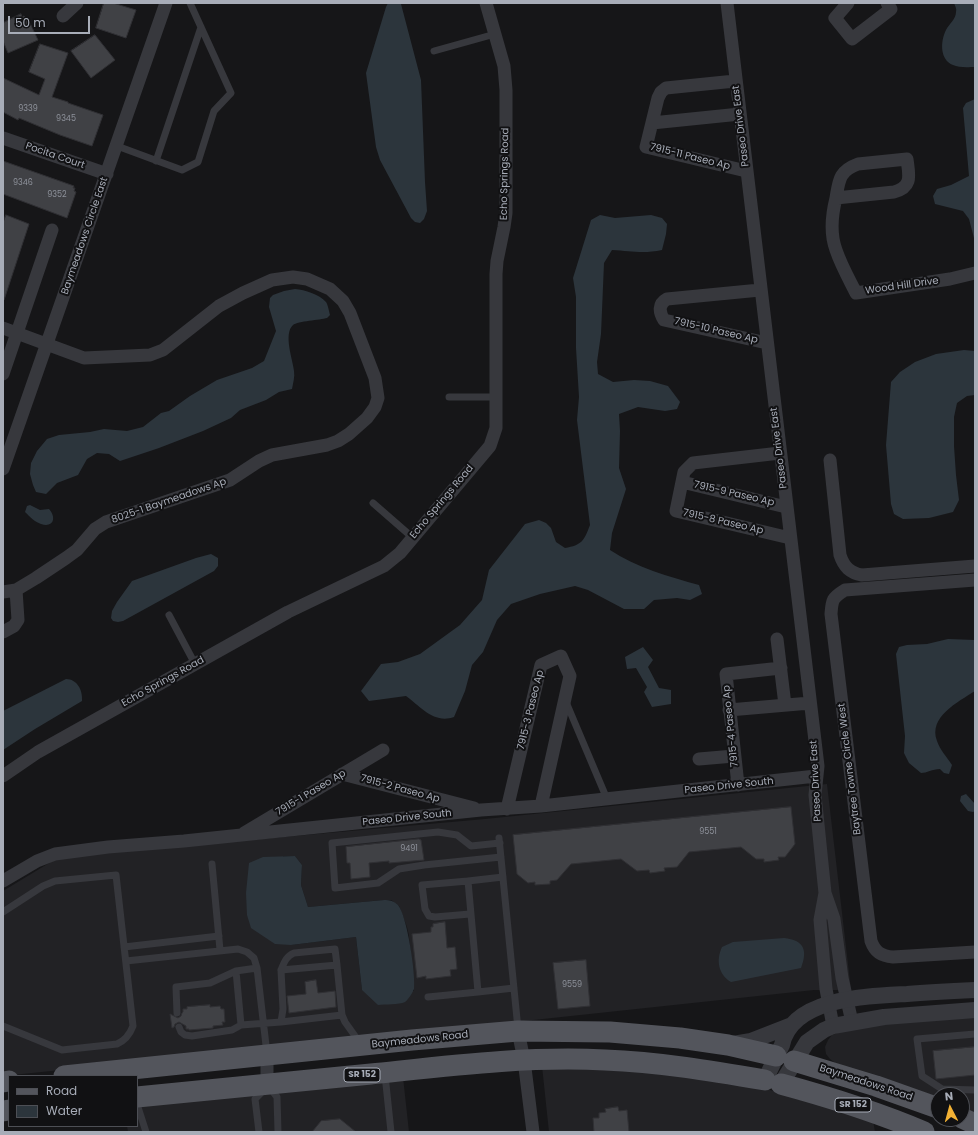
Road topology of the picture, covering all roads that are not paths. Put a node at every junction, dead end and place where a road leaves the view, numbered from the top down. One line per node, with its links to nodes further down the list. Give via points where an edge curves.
1 (77, 3): 8 (street)
2 (166, 3): 16 (street, Baymeadows Circle East)
3 (190, 3): 9 (lane)
4 (486, 3): 10 (street, Echo Springs Road)
5 (727, 3): 12 (street, Paseo Drive East)
6 (848, 3): 7 (street, via 835,18 852,39 891,8)
7 (887, 3)
8 (63, 16)
9 (201, 27): 17 (lane); 17 (lane, via 231,93 214,111 198,162 182,170)
10 (495, 34): 11 (lane); 30 (street, Echo Springs Road, via 504,66 506,113 506,213 496,274)
11 (434, 51)
12 (735, 81): 13 (street, Paseo Drive East); 14 (street, 7915-11 Paseo Ap, via 666,88 658,98)
13 (740, 114): 14 (street); 18 (street, Paseo Drive East)
14 (652, 123): 18 (street, 7915-11 Paseo Ap, via 646,146)
15 (3, 138): 19 (street, Pocita Court)
16 (117, 146): 17 (lane); 19 (street, Baymeadows Circle East)
17 (156, 161)
18 (746, 171): 23 (street, Paseo Drive East)
19 (107, 174): 27 (street, Baymeadows Circle East)
20 (836, 198): 20 (street, via 840,178 850,167 907,159 909,179 906,186 900,190); 22 (street, Wood Hill Drive, via 833,224 836,249 856,293)
21 (52, 230): 25 (street)
22 (975, 273)
23 (760, 290): 26 (street, Paseo Drive East); 26 (street, 7915-10 Paseo Ap, via 667,299 660,307 660,314 664,320)
24 (3, 328): 25 (street, 8025-1 Baymeadows Ap)
25 (17, 333): 27 (street, 8025-1 Baymeadows Ap); 28 (street)
26 (767, 342): 31 (street, Paseo Drive East)
27 (48, 344): 33 (street, Baymeadows Circle East); 41 (street, 8025-1 Baymeadows Ap, via 84,358 157,354 219,306 272,280 298,277 330,289 343,301 375,378 378,398 367,418 338,441 272,454 230,480 106,522 95,529 77,550)
28 (3, 374)
29 (449, 397): 30 (lane)
30 (496, 397): 37 (street, Echo Springs Road, via 496,428 490,446)
31 (780, 453): 34 (street, 7915-8 Paseo Ap, via 693,463 684,472); 36 (street, Paseo Drive East)
32 (830, 460): 39 (street, via 840,555 848,569 862,575)
33 (3, 469)
34 (682, 482): 36 (street, 7915-9 Paseo Ap); 38 (street, 7915-8 Paseo Ap, via 676,511)
35 (373, 504): 37 (lane)
36 (786, 507): 38 (street, Paseo Drive East)
37 (412, 537): 46 (street, Echo Springs Road, via 400,553 384,566 288,612)
38 (790, 538): 49 (street, Paseo Drive East)
39 (975, 566)
40 (975, 580): 75 (street, Baytree Towne Circle West, via 845,590 832,601 831,614 873,947 877,953 893,957)
41 (16, 590): 42 (street, 8025-1 Baymeadows Ap); 44 (street, via 18,620 14,626)
42 (3, 592)
43 (169, 615): 46 (lane)
44 (3, 632)
45 (777, 638): 47 (street)
46 (195, 664): 56 (street, Echo Springs Road, via 38,752)
47 (780, 668): 50 (street); 51 (street, 7915-4 Paseo Ap, via 726,674)
48 (565, 700): 59 (lane); 60 (street, 7915-3 Paseo Ap); 61 (street, 7915-3 Paseo Ap, via 570,676 561,656 542,665)
49 (810, 703): 50 (street); 57 (street, Paseo Drive East, via 818,766)
50 (785, 705): 51 (street)
51 (729, 710): 53 (street, 7915-4 Paseo Ap)
52 (383, 750): 55 (street, 7915-1 Paseo Ap)
53 (734, 756): 54 (street); 58 (street, 7915-4 Paseo Ap)
54 (699, 759)
55 (342, 774): 62 (street, 7915-2 Paseo Ap); 63 (street, 7915-1 Paseo Ap)
56 (3, 776)
57 (816, 776): 58 (street, Paseo Drive South); 69 (street, Paseo Drive East, via 815,795)
58 (738, 785): 59 (street, Paseo Drive South)
59 (607, 799): 60 (street, Paseo Drive South)
60 (541, 806): 61 (street, Paseo Drive South)
61 (507, 809): 62 (street, Paseo Drive South)
62 (481, 810): 63 (street, Paseo Drive South)
63 (240, 835): 67 (street, Paseo Drive South, via 55,854 37,861)
64 (501, 857): 64 (lane, via 499,840 471,846 457,834 438,832 332,843 335,888 378,884 399,869); 66 (lane)
65 (212, 864): 72 (lane)
66 (503, 877): 68 (lane); 81 (lane)
67 (3, 881)
68 (468, 881): 71 (lane); 71 (lane, via 422,885 425,909 429,916)
69 (826, 893): 85 (street, Paseo Drive East, via 834,919); 86 (street, Paseo Drive East, via 820,920)
70 (3, 912): 73 (lane, via 55,881 116,875)
71 (470, 914): 83 (lane)
72 (219, 936): 73 (lane); 74 (lane)
73 (124, 947): 76 (lane)
74 (220, 950): 76 (lane); 78 (lane, via 238,949 247,952 254,958)
75 (975, 952)
76 (126, 961): 94 (lane, via 133,1026 122,1042 62,1050)
77 (337, 965): 79 (lane); 79 (lane, via 335,949 289,954); 89 (lane)
78 (257, 968): 80 (lane); 92 (lane)
79 (281, 970): 90 (lane)
80 (236, 971): 88 (lane, via 210,983 176,987); 95 (lane)
81 (514, 988): 83 (lane); 98 (lane)
82 (975, 990): 85 (street)
83 (478, 992): 84 (lane)
84 (428, 998)
85 (846, 1000): 86 (street); 91 (street, Paseo Drive East)
86 (828, 1004): 93 (street, via 817,1008); 96 (street, Paseo Drive East)
87 (975, 1010): 91 (street)
88 (177, 1013)
89 (342, 1015): 90 (lane); 101 (lane)
90 (281, 1022): 92 (lane)
91 (852, 1022): 96 (street)
92 (264, 1023): 95 (lane); 102 (lane)
93 (792, 1025): 100 (street, via 751,1041); 103 (street, via 783,1039)
94 (3, 1026)
95 (242, 1026): 97 (lane, via 192,1036 181,1032)
96 (833, 1026): 103 (street)
97 (178, 1027)
98 (518, 1031): 100 (main road, Baymeadows Road / SR 152, via 610,1032); 101 (main road, Baymeadows Road / SR 152); 104 (street)
99 (975, 1034): 109 (lane, via 917,1039 922,1076 942,1089)
100 (728, 1045): 103 (main road, Baymeadows Road / SR 152)
101 (362, 1046): 102 (main road, Baymeadows Road / SR 152)
102 (267, 1056): 106 (main road, Baymeadows Road / SR 152); 108 (street)
103 (785, 1058): 107 (street); 111 (main road, Baymeadows Road / SR 152)
104 (524, 1060): 105 (main road, SR 152); 107 (main road, SR 152, via 604,1060 667,1065 737,1074); 117 (street)
105 (385, 1072): 108 (main road, SR 152); 116 (lane)
106 (74, 1075)
107 (773, 1082): 118 (main road, SR 152, via 865,1109)
108 (267, 1084): 110 (main road, SR 152); 114 (lane, via 255,1099); 115 (lane, via 277,1097)
109 (975, 1090)
110 (138, 1097)
111 (930, 1105)
112 (138, 1107): 113 (lane)
113 (146, 1132)
114 (260, 1132)
115 (278, 1132)
116 (391, 1132)
117 (533, 1132)
118 (924, 1132)

